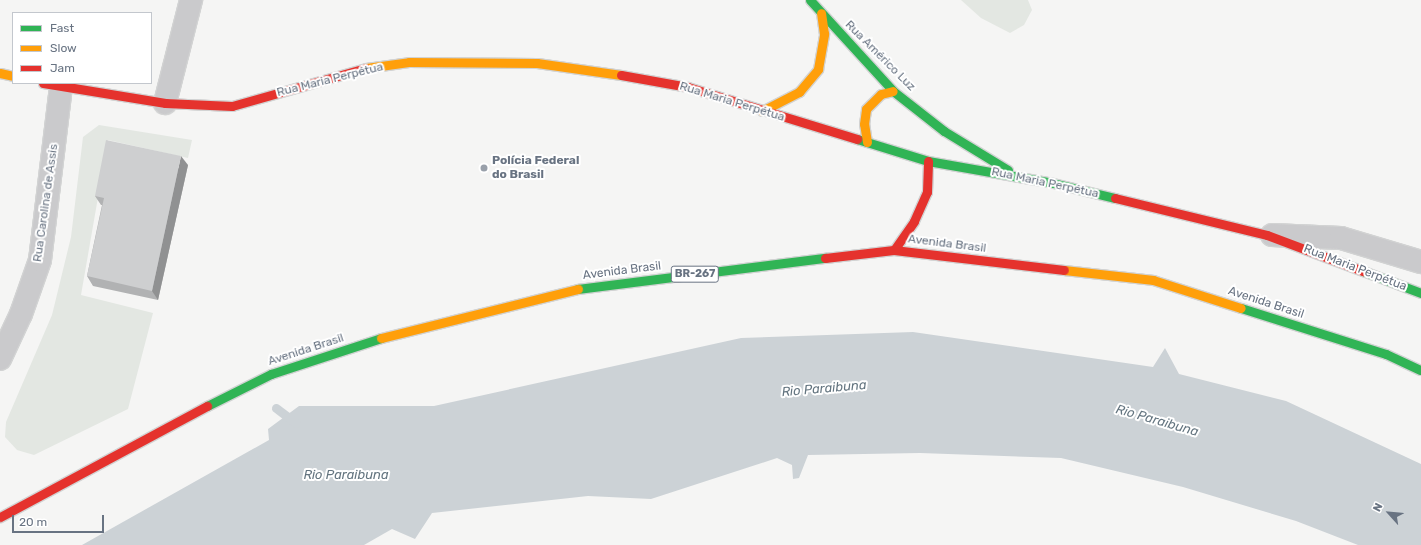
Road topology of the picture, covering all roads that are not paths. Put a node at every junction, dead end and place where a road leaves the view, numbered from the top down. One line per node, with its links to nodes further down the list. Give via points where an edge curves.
1 (191, 0): 8 (street)
2 (810, 0): 3 (main road, Rua Américo Luz)
3 (821, 13): 7 (main road, Rua Américo Luz); 9 (main road, via 824,34 818,69 799,92)
4 (0, 73): 5 (main road)
5 (12, 76)
6 (52, 85): 8 (main road, Rua Maria Perpétua); 17 (street, Rua Carolina de Assis, via 40,260 21,314)
7 (894, 91): 10 (main road, via 881,94 866,109 864,124); 12 (main road, Rua Américo Luz, via 944,131)
8 (165, 103): 9 (main road, Rua Maria Perpétua, via 232,106 367,68 438,61 537,63 614,74 688,86)
9 (762, 111): 10 (main road, Rua Maria Perpétua)
10 (867, 142): 11 (main road, Rua Maria Perpétua)
11 (928, 161): 12 (main road, Rua Maria Perpétua); 14 (main road, via 927,192 914,221)
12 (1017, 176): 13 (main road, Rua Maria Perpétua)
13 (1267, 235): 15 (street, Rua Maria Perpétua, via 1341,238); 16 (main road, Rua Maria Perpétua)
14 (894, 250): 18 (main road, Avenida Brasil / BR-267, via 1153,280 1386,354); 19 (main road, Avenida Brasil / BR-267, via 582,288 384,337 271,374 137,442)
15 (1421, 262)
16 (1421, 293)
17 (0, 359)
18 (1421, 370)
19 (0, 517)

